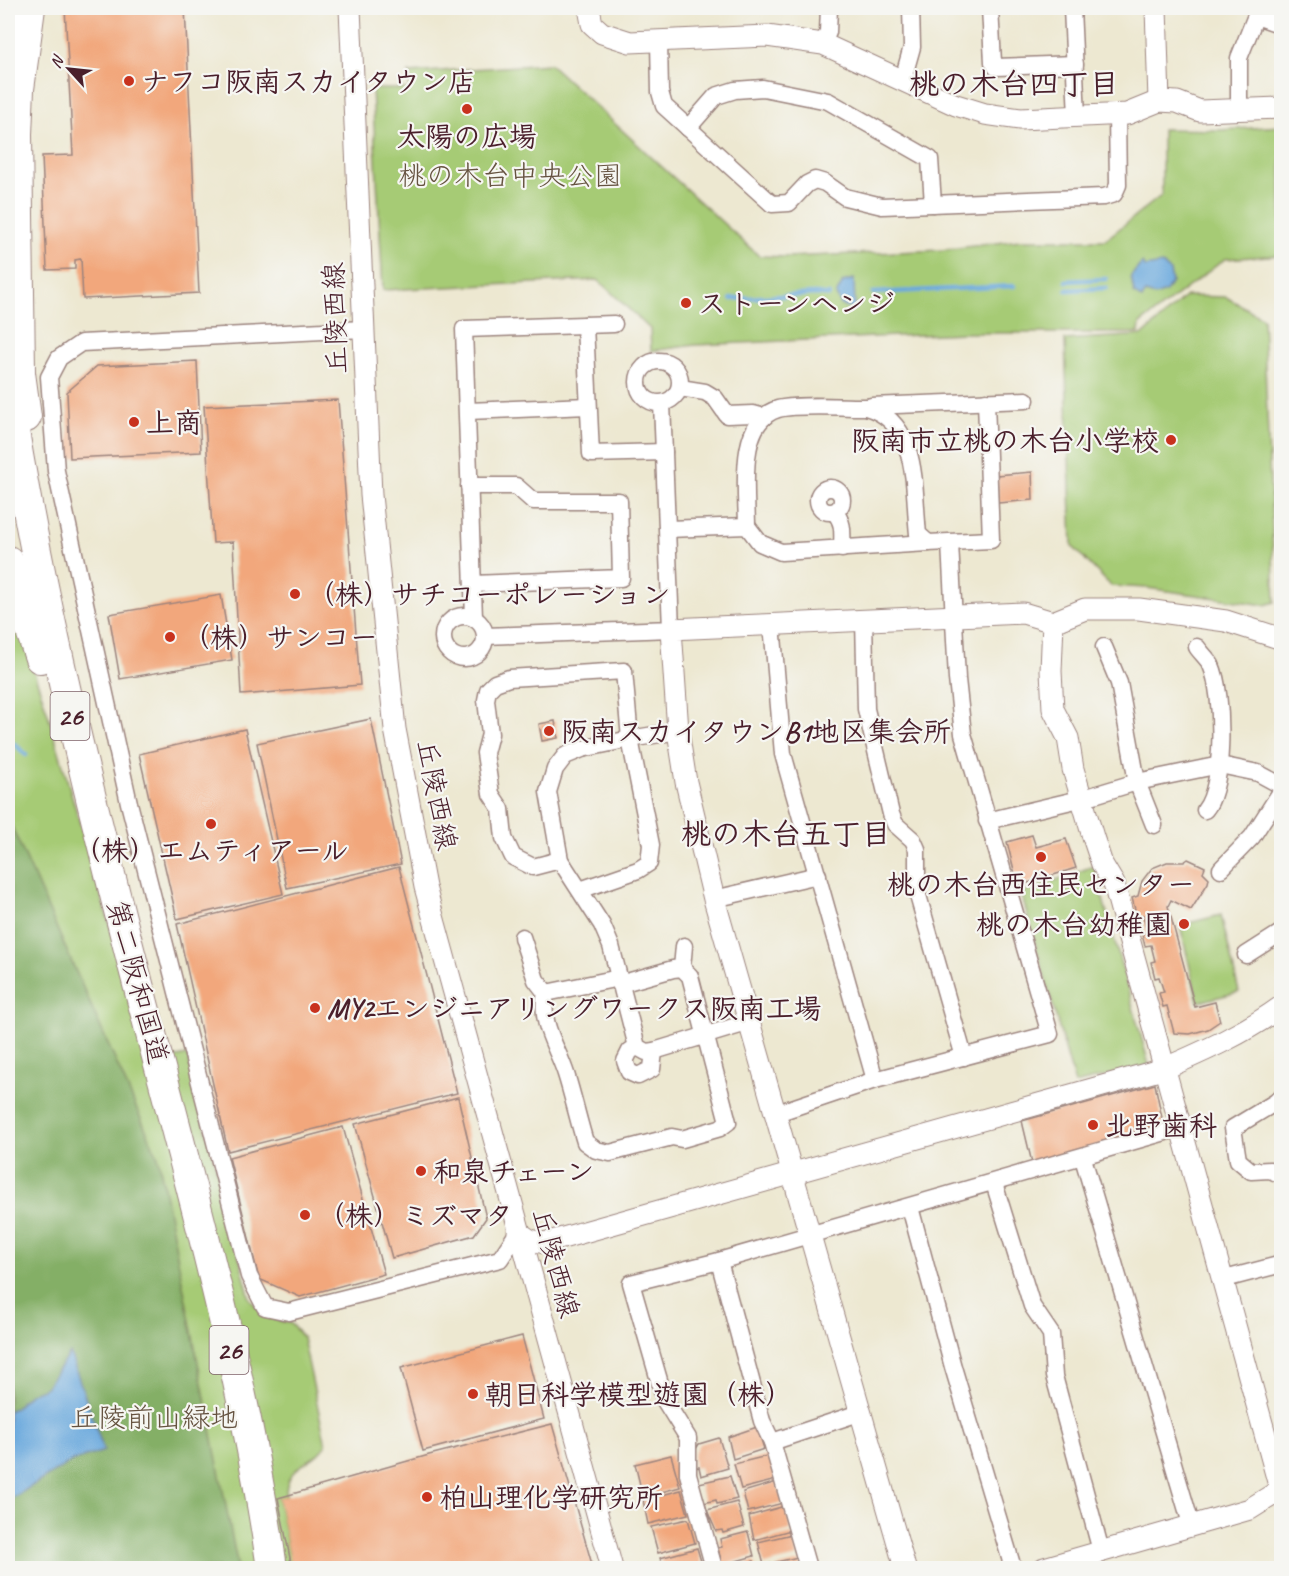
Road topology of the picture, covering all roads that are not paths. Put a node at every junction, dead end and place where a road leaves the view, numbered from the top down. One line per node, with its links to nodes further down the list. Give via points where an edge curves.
1 (30, 8): 36 (highway, 26, via 16,145 20,373 29,442)
2 (350, 8): 24 (street, 丘陵西線)
3 (589, 8): 11 (street, via 592,24 602,33 630,42)
4 (829, 8): 12 (street)
5 (911, 8): 14 (street, via 912,47)
6 (990, 8): 13 (street, via 996,67)
7 (1072, 8): 13 (street)
8 (1156, 8): 15 (street)
9 (1257, 12): 10 (street); 17 (street, via 1239,58)
10 (1281, 25)
11 (659, 40): 12 (street, via 767,36); 20 (street, via 664,106)
12 (823, 44): 14 (street)
13 (1075, 64): 19 (street)
14 (903, 79): 19 (street, via 956,105 985,114 1020,119)
15 (1159, 101): 17 (street, via 1177,102 1200,111); 18 (street)
16 (1281, 108): 17 (street)
17 (1239, 110)
18 (1117, 115): 19 (street); 21 (street, via 1118,185 1114,194)
19 (1077, 117)
20 (688, 128): 21 (street, via 772,204 789,203 815,180 845,197 882,206); 21 (street, via 716,96 735,90 763,88 828,101 930,159)
21 (933, 204)
22 (614, 324): 23 (street)
23 (585, 325): 30 (street); 32 (street, via 464,329)
24 (364, 330): 93 (street, 丘陵西線, via 371,495 395,729 425,887); 93 (street, via 81,343 59,358 49,377 56,471 129,803 249,1276 265,1307 289,1311 500,1259)
25 (680, 388): 29 (street, via 672,400); 29 (street, via 679,373 670,363 656,361 643,368 638,380 640,391 650,401); 33 (street, via 705,392 715,398 727,415)
26 (8, 394): 36 (highway, 第二阪和国道 / 26)
27 (1026, 400): 28 (street)
28 (986, 401): 31 (street); 41 (street, via 991,540)
29 (662, 404): 34 (street)
30 (588, 406): 32 (street); 34 (street, via 591,454)
31 (866, 406): 33 (street, via 777,409); 40 (street, via 878,410 897,426 909,447 918,534)
32 (468, 411): 35 (street)
33 (764, 417): 38 (street, via 752,432 747,450)
34 (664, 452): 39 (street)
35 (469, 486): 44 (street); 44 (street, via 516,486 533,501 619,501 621,578)
36 (25, 504): 69 (highway, 第二阪和国道 / 26, via 61,680)
37 (834, 512): 42 (street, via 843,526)
38 (747, 526): 39 (street); 42 (street, via 760,543 781,552)
39 (668, 529): 50 (street)
40 (928, 543): 41 (street); 42 (street)
41 (950, 543): 45 (street)
42 (842, 549)
43 (8, 561): 69 (highway, 26)
44 (473, 584): 46 (street)
45 (953, 614): 47 (street); 48 (street, via 1023,613); 62 (street, via 963,734)
46 (474, 618): 51 (street); 51 (street, via 458,616 446,626 443,635 447,651 468,658 481,651)
47 (864, 619): 49 (street); 82 (street, via 866,709 891,814 917,849 917,892)
48 (1053, 622): 52 (street, via 1085,609 1139,609 1226,621); 60 (street, via 1053,710 1068,738 1073,769)
49 (772, 624): 50 (street); 66 (street, via 783,754)
50 (671, 628): 51 (street); 55 (street)
51 (486, 636)
52 (1281, 639)
53 (1104, 647): 58 (street, via 1119,683)
54 (1197, 647): 57 (street, via 1211,665 1217,692)
55 (678, 731): 56 (street); 68 (street)
56 (630, 739): 64 (street, via 582,749 565,756 555,769 548,792); 64 (street, via 624,671 509,678 488,690 490,734 486,753 491,794 501,809 504,838 519,862 533,867); 67 (street, via 651,845 649,863)
57 (1220, 765): 58 (street); 59 (street, via 1258,773); 61 (street, via 1215,791)
58 (1137, 782): 60 (street); 63 (street)
59 (1281, 788): 65 (street, via 1252,837)
60 (1084, 798): 62 (street); 83 (street, via 1102,864 1114,884)
61 (1204, 810)
62 (987, 821): 82 (street, via 1050,1034)
63 (1154, 825)
64 (560, 860): 67 (street)
65 (1221, 868)
66 (818, 875): 68 (street); 84 (street)
67 (580, 890): 75 (street, via 611,946)
68 (714, 899): 78 (street)
69 (123, 927): 103 (highway, 第二阪和国道 / 26, via 198,1208 261,1492)
70 (1281, 932): 73 (street)
71 (522, 937): 76 (street, via 536,980)
72 (684, 946): 74 (street)
73 (1246, 955)
74 (682, 968): 75 (street); 79 (street, via 690,976)
75 (619, 981): 76 (street); 80 (street)
76 (546, 993): 79 (street, via 544,1015 549,1035 562,1062 585,1142 596,1150 610,1153 672,1137 682,1140 728,1122)
77 (1281, 1006): 83 (street, via 1217,1046)
78 (750, 1022): 79 (street); 86 (street)
79 (705, 1037): 81 (street)
80 (637, 1047): 81 (street); 81 (street, via 625,1061 629,1072 638,1076 652,1069)
81 (654, 1051)
82 (964, 1057): 84 (street)
83 (1163, 1069): 87 (street); 89 (street)
84 (876, 1080): 86 (street)
85 (1281, 1096): 90 (street, via 1233,1128 1238,1160 1251,1171 1270,1170)
86 (777, 1113): 89 (street)
87 (1179, 1128): 88 (street); 97 (street)
88 (1083, 1158): 91 (street); 101 (street)
89 (794, 1172): 93 (street, via 545,1243); 94 (street)
90 (1281, 1175)
91 (994, 1183): 92 (street); 102 (street, via 1032,1306 1051,1334 1054,1376)
92 (910, 1207): 94 (street); 108 (street)
93 (518, 1232): 104 (street, 丘陵西線)
94 (811, 1233): 95 (street); 98 (street)
95 (719, 1262): 99 (street, via 762,1421); 105 (street, via 631,1283 665,1401 688,1438 688,1474)
96 (1281, 1264): 97 (street)
97 (1221, 1280): 100 (street)
98 (859, 1413): 99 (street); 107 (street)
99 (772, 1442): 106 (street)
100 (1281, 1489): 101 (street, via 1250,1509)
101 (1191, 1524): 102 (street)
102 (1101, 1551): 109 (street)
103 (272, 1569)
104 (612, 1569)
105 (714, 1569)
106 (808, 1569)
107 (905, 1569)
108 (1013, 1569)
109 (1044, 1569)

